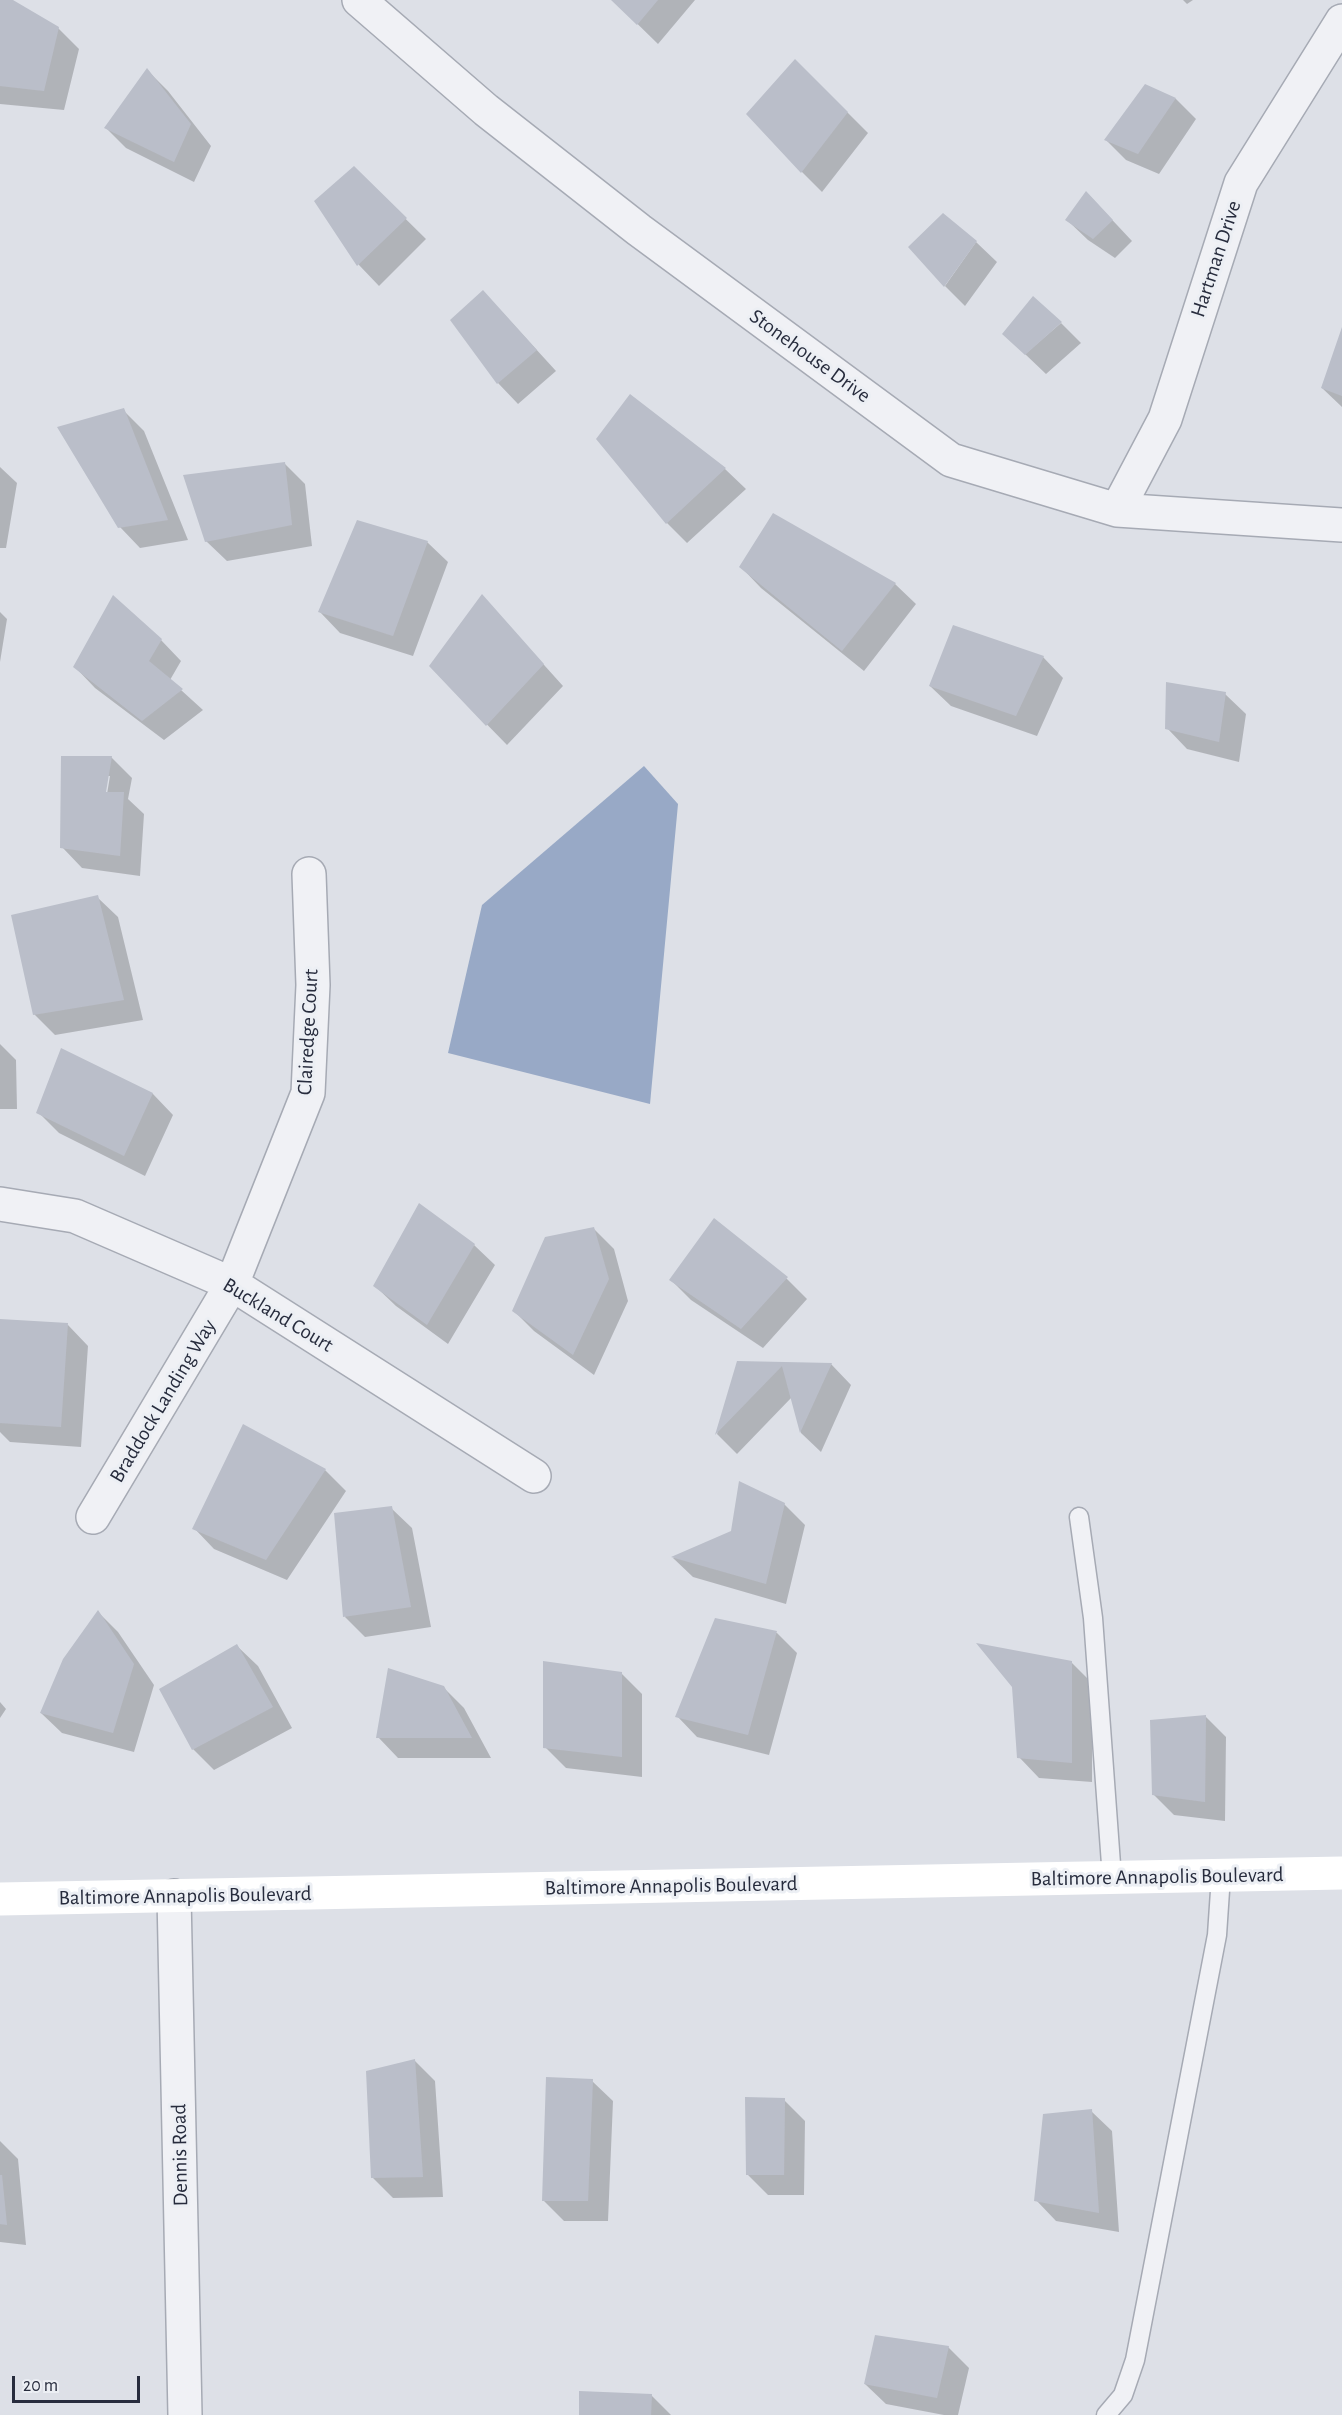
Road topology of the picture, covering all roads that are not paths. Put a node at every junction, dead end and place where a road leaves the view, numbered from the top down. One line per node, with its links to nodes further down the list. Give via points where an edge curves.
1 (360, 0): 3 (street, Stonehouse Drive, via 486,110 639,230 951,460)
2 (1342, 21): 3 (street, Hartman Drive, via 1241,183 1165,419)
3 (1117, 510): 4 (street, Stonehouse Drive)
4 (1342, 525)
5 (309, 874): 7 (street, Clairedge Court, via 313,985 308,1093)
6 (0, 1204): 7 (street, Buckland Court, via 75,1216)
7 (232, 1284): 8 (street, Buckland Court); 9 (street, Braddock Landing Way)
8 (534, 1476)
9 (93, 1517)
10 (1079, 1517): 13 (lane, via 1094,1618)
11 (1342, 1873): 12 (main road, Baltimore Annapolis Boulevard)
12 (1221, 1876): 13 (main road, Baltimore Annapolis Boulevard); 17 (lane, via 1217,1935 1135,2360 1123,2395)
13 (1112, 1878): 14 (main road, Baltimore Annapolis Boulevard)
14 (174, 1896): 15 (main road, Baltimore Annapolis Boulevard); 16 (street, Dennis Road)
15 (0, 1899)
16 (185, 2415)
17 (1106, 2415)

